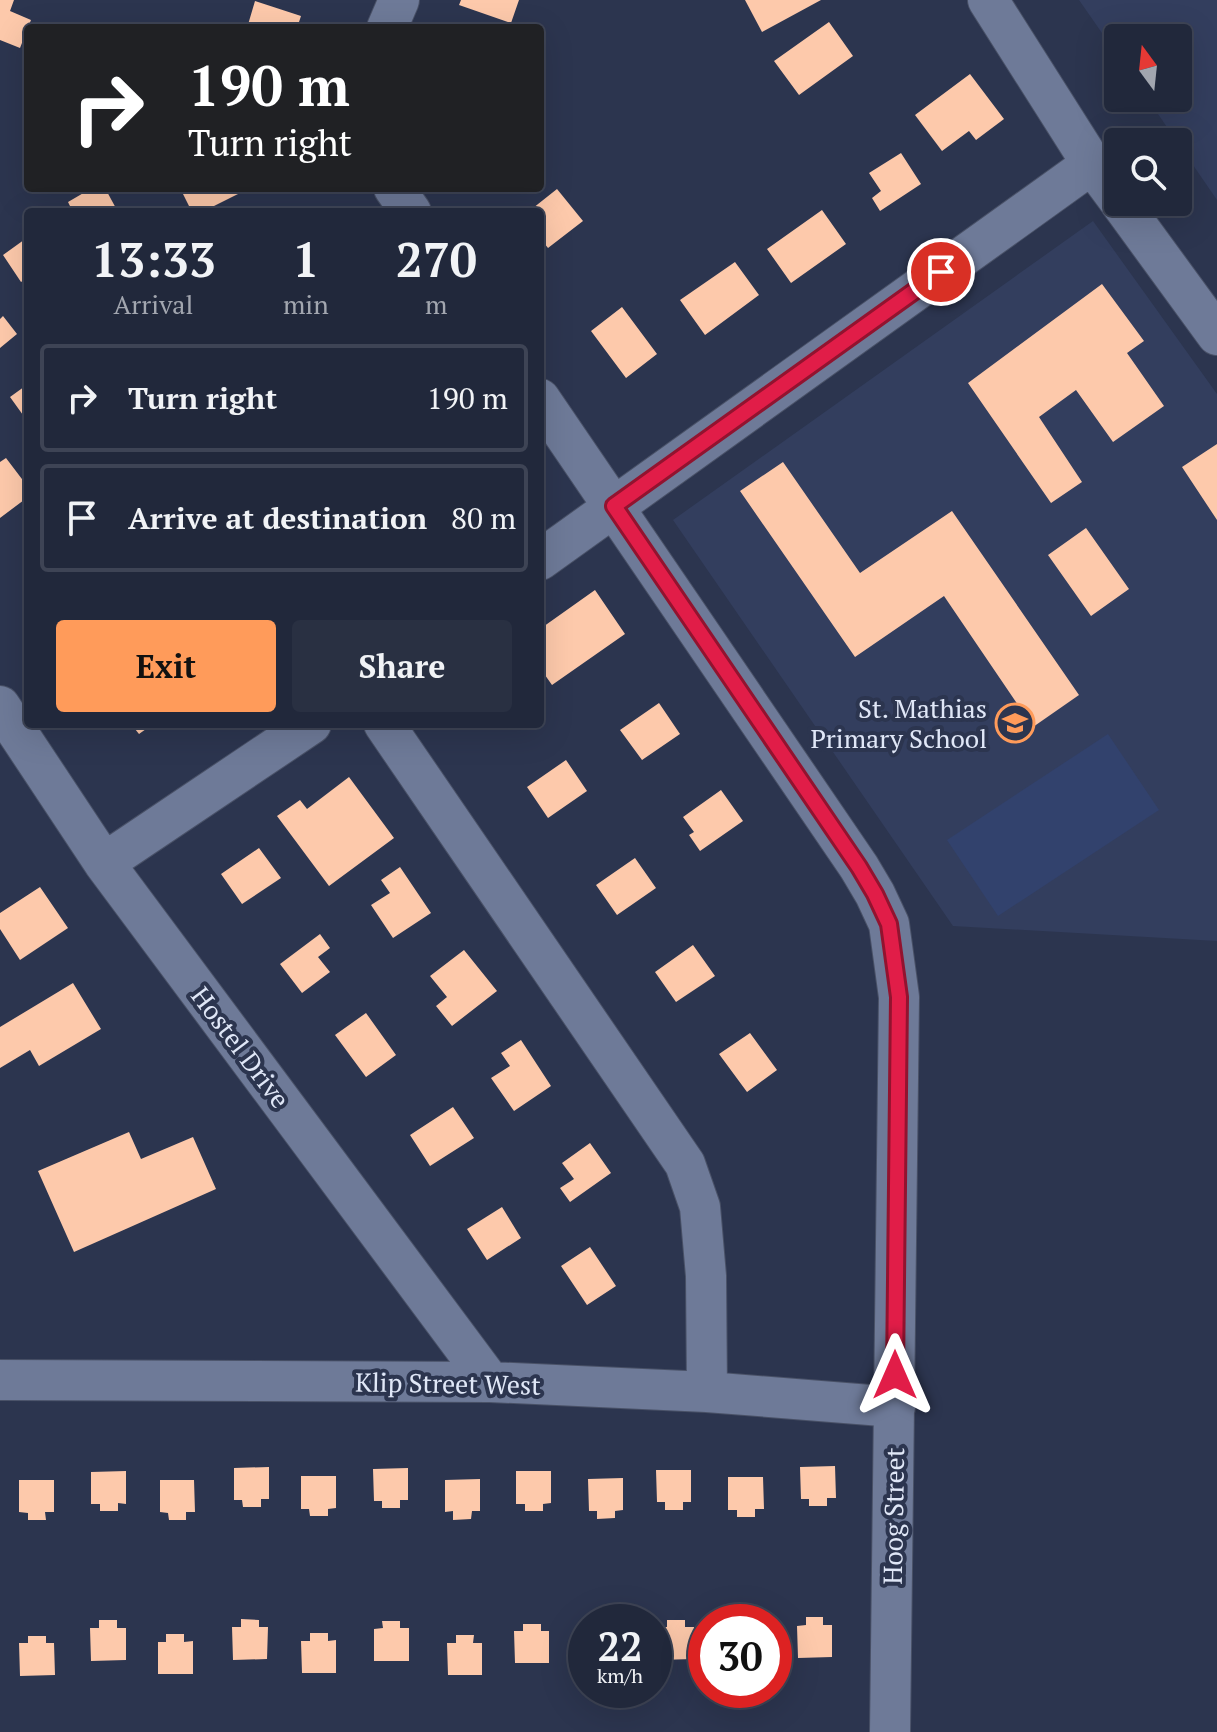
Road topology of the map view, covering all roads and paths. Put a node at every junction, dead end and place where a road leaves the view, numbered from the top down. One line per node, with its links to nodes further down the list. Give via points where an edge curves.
1 (399, 0): 3 (street)
2 (988, 0): 4 (street)
3 (389, 24)
4 (1092, 164): 5 (street); 9 (street)
5 (1104, 180)
6 (1130, 216): 7 (street)
7 (1217, 335)
8 (544, 405): 9 (street, Hoog Street)
9 (614, 506): 10 (street); 18 (street, Hoog Street, via 859,867 889,924 899,997)
10 (544, 557)
11 (0, 706): 14 (street, Hostel Drive)
12 (305, 728): 14 (street)
13 (387, 728): 17 (street, via 685,1164 700,1207)
14 (104, 863): 16 (street, Hostel Drive)
15 (0, 1380): 16 (street, Klip Street West)
16 (490, 1382): 17 (street, Klip Street West)
17 (707, 1392): 18 (street, Klip Street West)
18 (895, 1407): 19 (street, Hoog Street)
19 (890, 1732)

